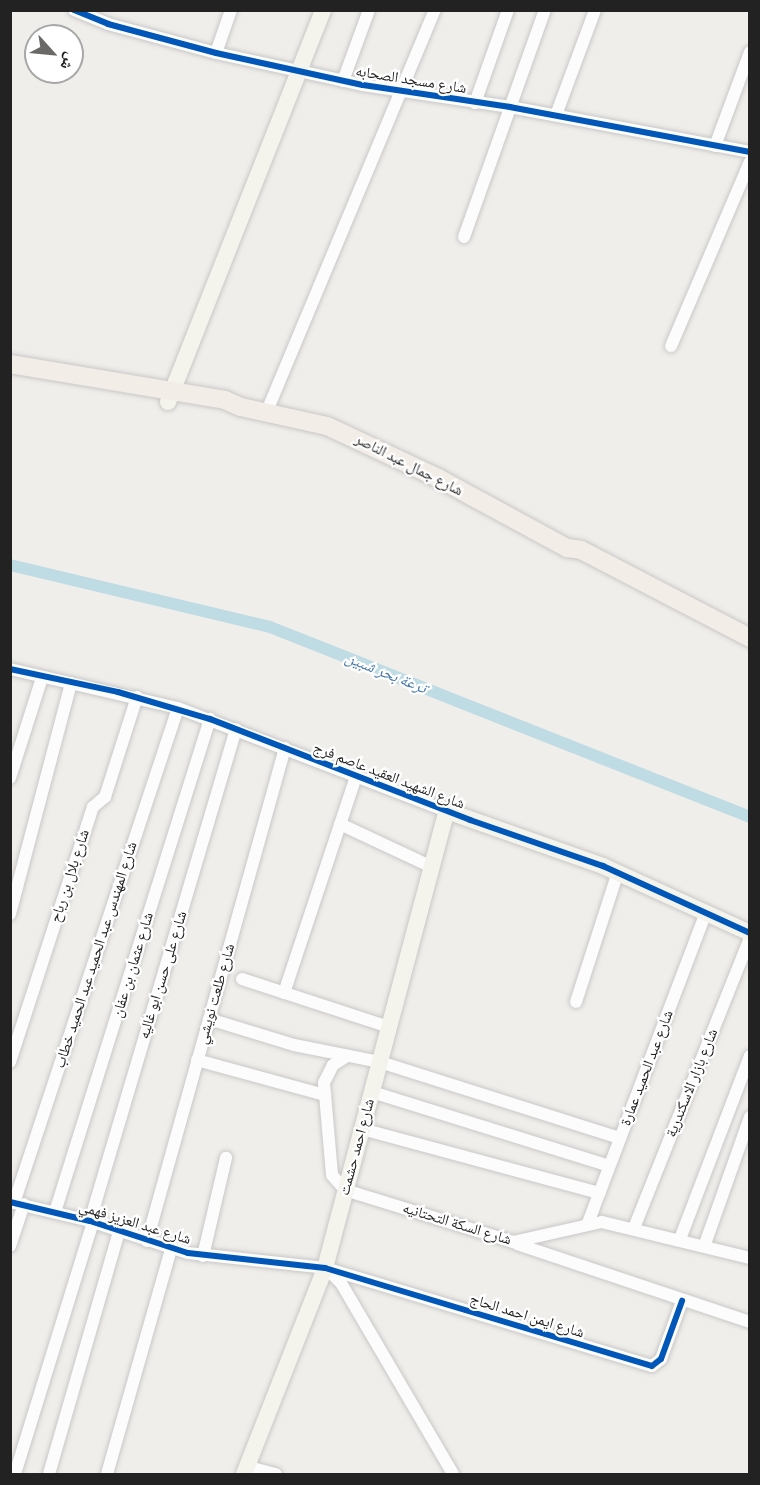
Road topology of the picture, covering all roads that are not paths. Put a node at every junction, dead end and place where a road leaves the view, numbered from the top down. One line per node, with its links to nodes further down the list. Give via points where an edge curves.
1 (74, 10): 10 (street, شارع مسجد الصحابه, via 108,24)
2 (231, 10): 10 (street)
3 (323, 10): 11 (street)
4 (369, 10): 12 (street)
5 (435, 10): 13 (street)
6 (508, 10): 14 (street)
7 (545, 10): 15 (street)
8 (595, 10): 16 (street)
9 (750, 52): 17 (street)
10 (216, 53): 11 (street, شارع مسجد الصحابه)
11 (301, 71): 12 (street, شارع مسجد الصحابه); 24 (street)
12 (343, 81): 13 (street, شارع مسجد الصحابه)
13 (404, 92): 14 (street, شارع مسجد الصحابه); 25 (street)
14 (475, 103): 15 (street, شارع مسجد الصحابه)
15 (510, 107): 16 (street, شارع مسجد الصحابه); 20 (street)
16 (556, 116): 17 (street, شارع مسجد الصحابه)
17 (715, 146): 18 (street, شارع مسجد الصحابه)
18 (750, 152)
19 (750, 162): 21 (street)
20 (464, 237)
21 (671, 346)
22 (10, 364): 24 (main road, شارع جمال عبد الناصر)
23 (10, 375): 24 (main road, شارع جمال عبد الناصر)
24 (170, 397): 25 (main road, شارع جمال عبد الناصر, via 230,401)
25 (267, 411): 26 (main road, شارع جمال عبد الناصر, via 327,426 366,442 567,548 576,559 624,587)
26 (748, 638)
27 (10, 669): 28 (street, شارع الشهيد العقيد عاصم فرج)
28 (42, 678): 29 (street, شارع الشهيد العقيد عاصم فرج); 36 (street)
29 (71, 683): 30 (street, شارع الشهيد العقيد عاصم فرج); 42 (street, via 31,849)
30 (136, 696): 31 (street, شارع الشهيد العقيد عاصم فرج); 53 (street, شارع بلال بن رباح, via 105,797 93,807)
31 (178, 708): 32 (street, شارع الشهيد العقيد عاصم فرج); 64 (street, شارع المهندس عبد الحميد عبد الحميد خطاب)
32 (210, 719): 33 (street, شارع الشهيد العقيد عاصم فرج); 65 (street, شارع عثمان بن عفان)
33 (236, 729): 34 (street, شارع الشهيد العقيد عاصم فرج); 66 (street, شارع على حسن ابو غاليه)
34 (285, 748): 35 (street, شارع الشهيد العقيد عاصم فرج); 48 (street, شارع طلعت نويشي)
35 (356, 776): 37 (street, شارع الشهيد العقيد عاصم فرج); 38 (street)
36 (10, 778)
37 (447, 811): 39 (street, شارع احمد حشمت); 40 (street, شارع الشهيد العقيد عاصم فرج)
38 (340, 824): 39 (street); 46 (street)
39 (432, 867): 49 (street, شارع احمد حشمت)
40 (618, 872): 41 (street, شارع الشهيد العقيد عاصم فرج); 47 (street)
41 (705, 913): 43 (street, شارع الشهيد العقيد عاصم فرج); 59 (street, شارع عبد الحميد عمارة)
42 (10, 914)
43 (750, 933)
44 (750, 938): 68 (street, شارع بازار الاسكندرية)
45 (242, 979): 46 (street)
46 (284, 993): 49 (street)
47 (576, 1002)
48 (209, 1019): 50 (street, via 294,1045); 52 (street, شارع طلعت نويشي)
49 (389, 1027): 54 (street, شارع احمد حشمت)
50 (347, 1056): 54 (street); 56 (street, via 328,1070)
51 (750, 1056): 70 (street)
52 (197, 1060): 56 (street); 71 (street, شارع طلعت نويشي)
53 (10, 1062)
54 (380, 1062): 55 (street, شارع احمد حشمت); 59 (street)
55 (372, 1092): 58 (street, شارع احمد حشمت); 61 (street)
56 (325, 1095): 62 (street, via 332,1175)
57 (750, 1117): 73 (street)
58 (362, 1129): 62 (street, شارع احمد حشمت); 63 (street)
59 (620, 1138): 61 (street, شارع عبد الحميد عمارة)
60 (226, 1158): 76 (street)
61 (609, 1166): 63 (street, شارع عبد الحميد عمارة)
62 (345, 1190): 72 (street, شارع السكة التحتانيه); 78 (street, شارع احمد حشمت)
63 (600, 1193): 67 (street, شارع عبد الحميد عمارة)
64 (16, 1203): 65 (street, شارع عبد العزيز فهمي); 74 (street, شارع المهندس عبد الحميد عبد الحميد خطاب)
65 (55, 1212): 66 (street, شارع عبد العزيز فهمي)
66 (91, 1222): 69 (street, شارع عبد العزيز فهمي); 82 (street, شارع على حسن ابو غاليه)
67 (588, 1223): 68 (street, شارع السكة التحتانيه); 72 (street, شارع السكة التحتانيه)
68 (634, 1228): 70 (street, شارع السكة التحتانيه)
69 (119, 1231): 71 (street, شارع عبد العزيز فهمي); 83 (street)
70 (680, 1239): 73 (street, شارع السكة التحتانيه)
71 (147, 1241): 75 (street, شارع عبد العزيز فهمي)
72 (513, 1242): 79 (street)
73 (705, 1244): 77 (street, شارع السكة التحتانيه)
74 (10, 1246)
75 (171, 1249): 76 (street, شارع عبد العزيز فهمي); 84 (street)
76 (203, 1256): 78 (street, شارع عبد العزيز فهمي)
77 (750, 1258)
78 (325, 1268): 79 (street, شارع ايمن احمد الحاج, via 652,1366 661,1359); 81 (street, شارع احمد حشمت); 86 (street, via 340,1283)
79 (682, 1301): 80 (street)
80 (750, 1322)
81 (246, 1471): 85 (street)
82 (15, 1474)
83 (49, 1474)
84 (106, 1474)
85 (276, 1474)
86 (453, 1474)

